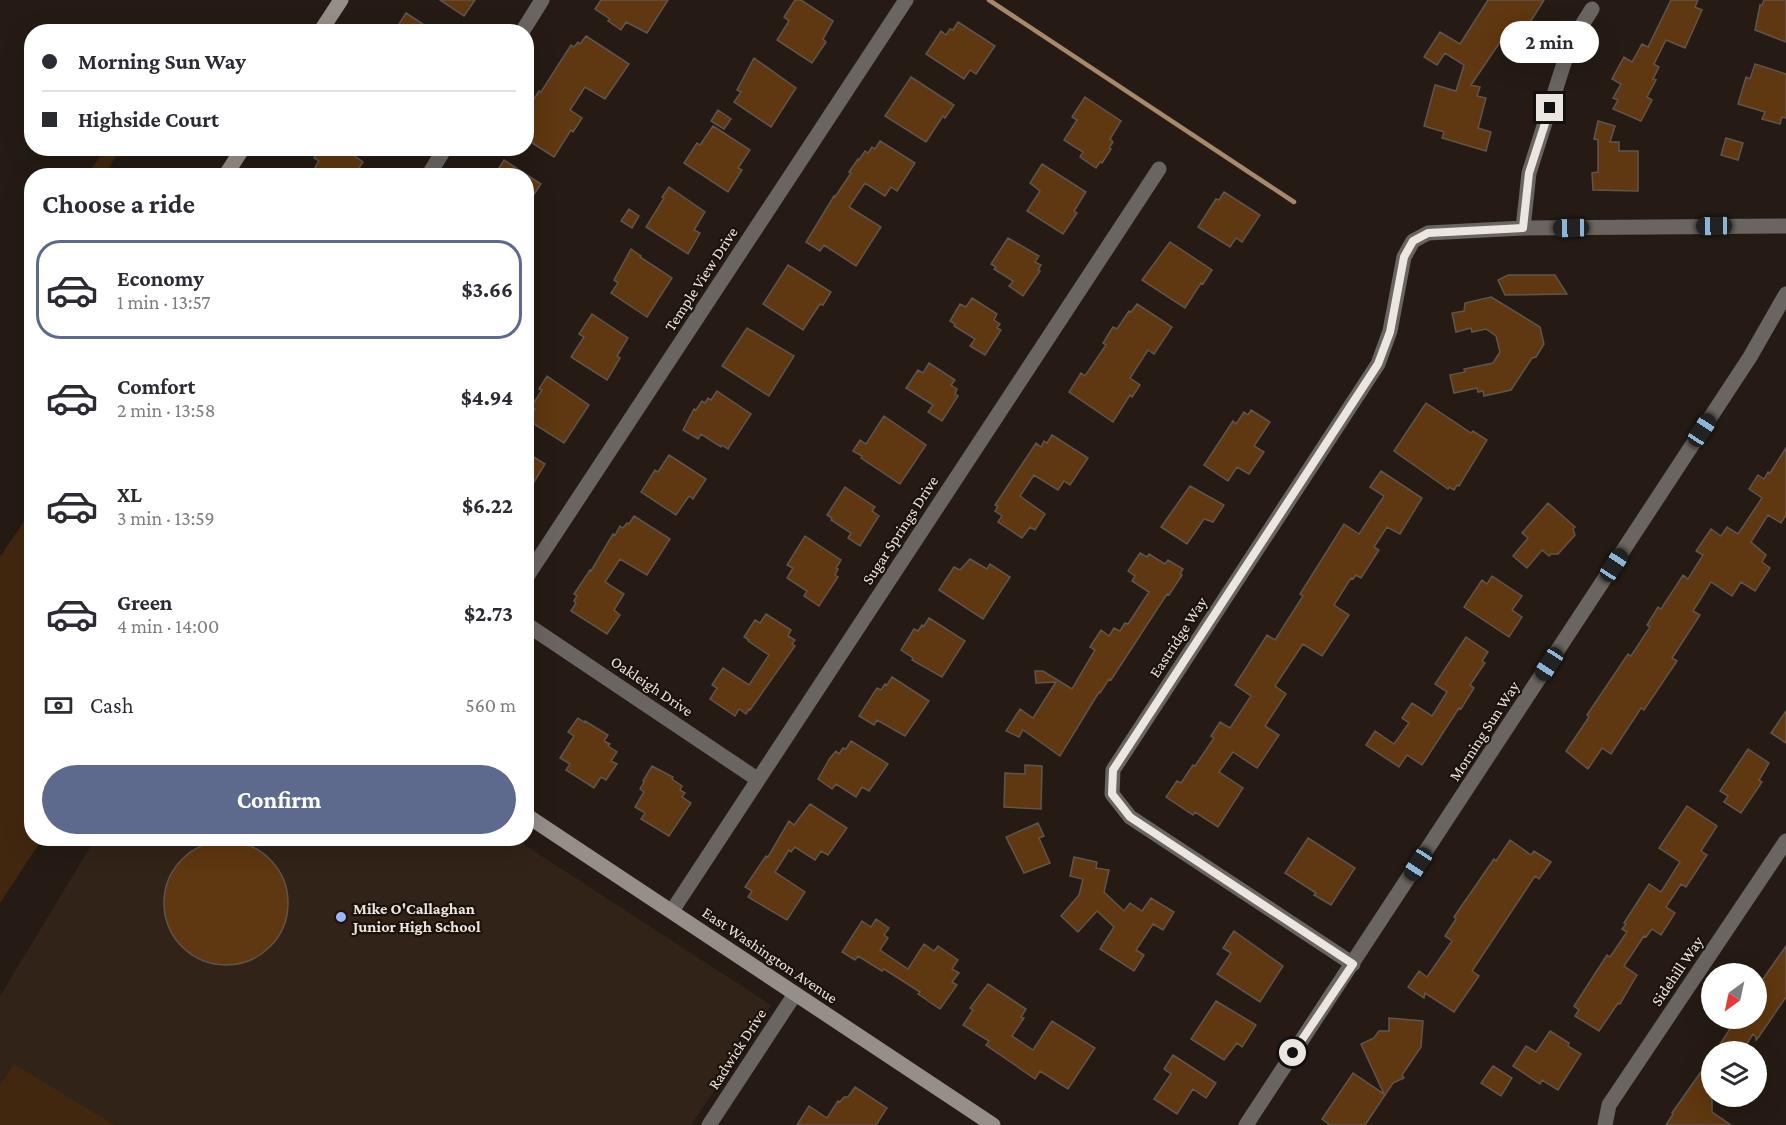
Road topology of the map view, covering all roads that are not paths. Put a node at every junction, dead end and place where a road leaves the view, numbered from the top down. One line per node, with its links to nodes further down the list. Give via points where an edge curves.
1 (341, 0): 5 (street)
2 (542, 0): 6 (street)
3 (906, 0): 11 (street, Temple View Drive)
4 (1592, 9): 9 (street, via 1570,44 1529,173)
5 (325, 24)
6 (527, 24)
7 (1158, 169): 13 (street, Sugar Springs Drive)
8 (1786, 226): 9 (street)
9 (1523, 228): 17 (street, Eastridge Way, via 1428,233 1413,241 1404,257 1390,332 1378,364 1113,770 1112,794 1130,817)
10 (1786, 294): 17 (street, Morning Sun Way, via 1750,357)
11 (534, 566)
12 (534, 629): 13 (street, Oakleigh Drive)
13 (758, 779): 16 (street, Sugar Springs Drive)
14 (534, 820): 16 (street, East Washington Avenue)
15 (1786, 841): 22 (street, Sidehill Way, via 1609,1105)
16 (672, 911): 18 (street, East Washington Avenue)
17 (1353, 964): 21 (street, Morning Sun Way)
18 (795, 994): 19 (street, Radwick Drive); 20 (street, East Washington Avenue)
19 (709, 1125)
20 (993, 1125)
21 (1246, 1125)
22 (1605, 1125)

